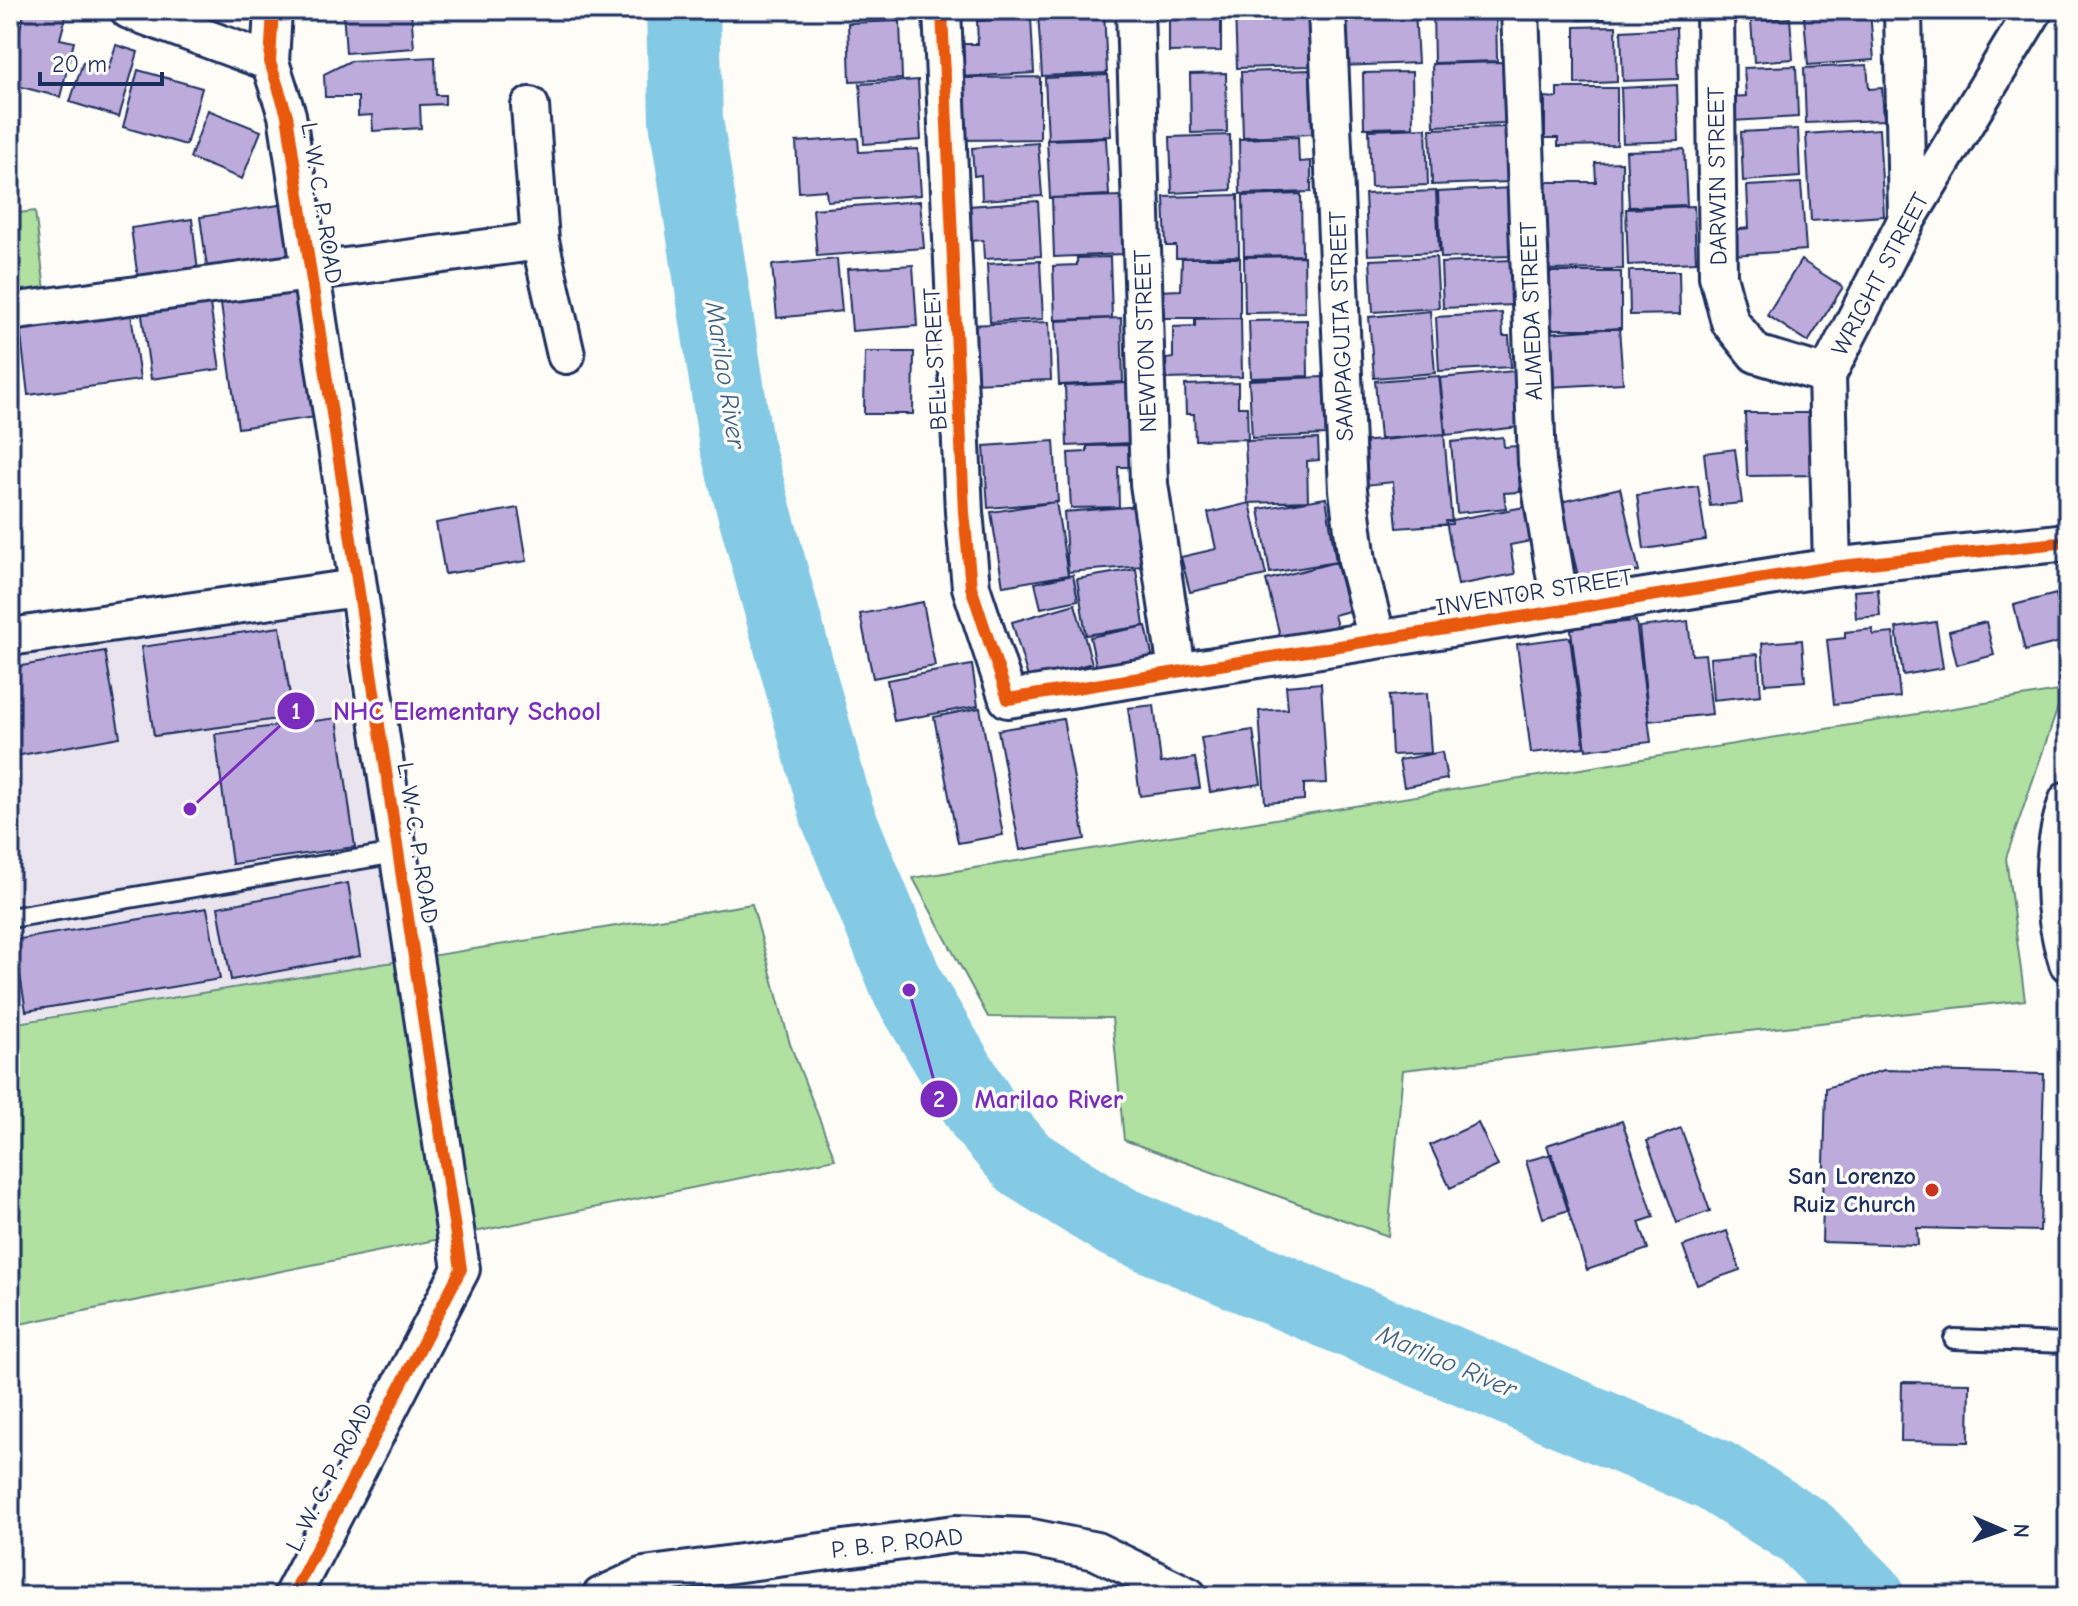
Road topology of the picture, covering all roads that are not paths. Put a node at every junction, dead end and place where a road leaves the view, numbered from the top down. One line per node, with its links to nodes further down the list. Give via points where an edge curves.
1 (129, 10): 10 (street)
2 (273, 10): 10 (street)
3 (942, 10): 25 (street, BELL STREET, via 971,587)
4 (1135, 10): 24 (street, NEWTON STREET, via 1149,484)
5 (1327, 10): 23 (street, SAMPAGUITA STREET, via 1348,490 1357,561)
6 (1520, 10): 21 (street, ALMEDA STREET, via 1537,463)
7 (1715, 10): 17 (street, DARWIN STREET, via 1718,276 1730,322 1756,354)
8 (1903, 10): 12 (street)
9 (2034, 10): 12 (street, WRIGHT STREET)
10 (270, 62): 14 (street, L. W. C. P. ROAD, via 287,115)
11 (530, 106): 13 (street)
12 (1907, 219): 17 (street, WRIGHT STREET)
13 (540, 241): 14 (street); 16 (street)
14 (310, 269): 15 (street); 20 (street, L. W. C. P. ROAD)
15 (10, 312)
16 (566, 355)
17 (1827, 375): 19 (street, WRIGHT STREET)
18 (2068, 542): 19 (street, INVENTOR STREET)
19 (1832, 567): 21 (street, INVENTOR STREET)
20 (356, 588): 22 (street); 27 (street, L. W. C. P. ROAD)
21 (1561, 611): 23 (street, INVENTOR STREET)
22 (10, 637)
23 (1377, 639): 24 (street, INVENTOR STREET)
24 (1177, 670): 25 (street, INVENTOR STREET)
25 (1008, 699)
26 (2068, 800): 29 (street, via 2054,878)
27 (396, 853): 28 (lane); 32 (street, L. W. C. P. ROAD, via 461,1269)
28 (10, 918)
29 (2068, 963)
30 (1954, 1339): 31 (lane)
31 (2068, 1343)
32 (292, 1596)
33 (601, 1596): 34 (street, P. B. P. ROAD, via 644,1576 955,1534 1027,1537 1096,1551)
34 (1188, 1596)

